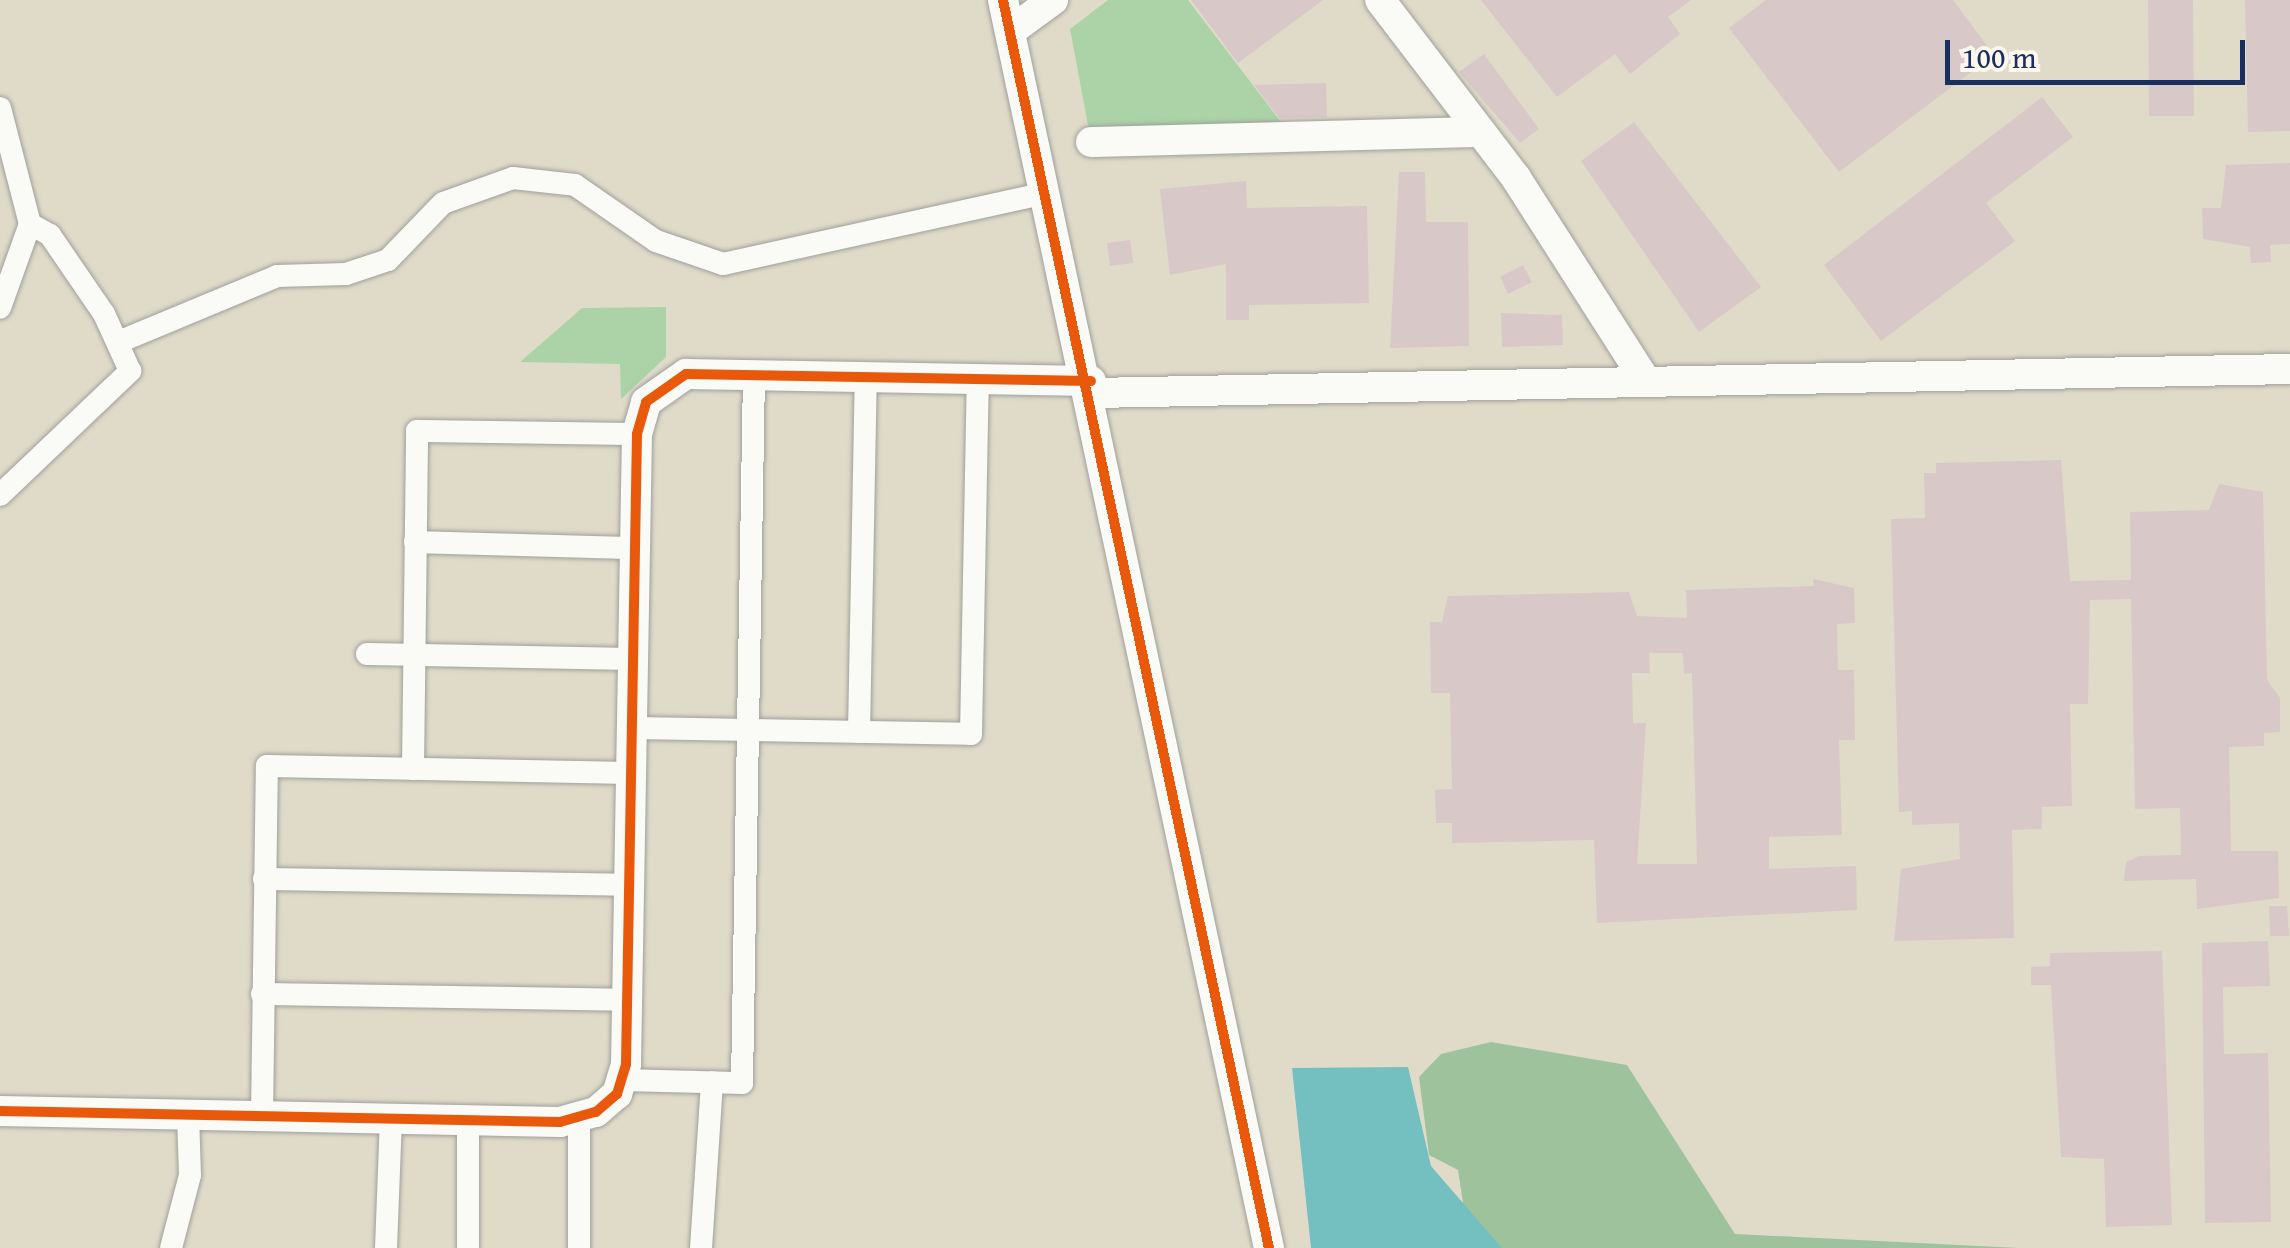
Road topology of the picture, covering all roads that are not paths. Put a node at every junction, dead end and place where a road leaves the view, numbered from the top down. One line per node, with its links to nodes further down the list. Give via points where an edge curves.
1 (1003, 0): 4 (street)
2 (1053, 0): 4 (street)
3 (1380, 0): 6 (street)
4 (1012, 30): 8 (street)
5 (0, 108): 9 (street)
6 (1480, 132): 7 (street); 16 (street)
7 (1092, 142)
8 (1047, 193): 11 (street, via 723,264 656,241 574,185 513,178 443,203 388,260 346,274 277,276); 17 (street)
9 (30, 224): 10 (street); 11 (street, via 50,235)
10 (0, 308)
11 (121, 340): 19 (street, via 130,371)
12 (2290, 369): 16 (street)
13 (754, 374): 14 (street); 18 (street, via 670,380 646,402); 26 (street)
14 (866, 377): 15 (street); 27 (street)
15 (978, 379): 17 (street); 27 (street, via 970,734)
16 (1645, 380): 17 (street)
17 (1093, 387): 47 (street)
18 (637, 434): 20 (street, via 417,431); 21 (street)
19 (0, 495)
20 (416, 542): 21 (street); 23 (street)
21 (635, 548): 24 (street)
22 (367, 654): 23 (street)
23 (414, 656): 24 (street); 28 (street)
24 (633, 660): 25 (street)
25 (632, 728): 26 (street); 29 (street)
26 (746, 730): 27 (street); 35 (street, via 742,1083)
27 (859, 732)
28 (413, 769): 29 (street); 30 (street, via 267,766)
29 (631, 773): 31 (street)
30 (264, 879): 31 (street); 32 (street)
31 (629, 885): 33 (street)
32 (262, 994): 33 (street); 38 (street)
33 (627, 1000): 34 (street)
34 (624, 1080): 35 (street); 41 (street)
35 (712, 1082): 46 (street)
36 (0, 1110): 37 (street)
37 (188, 1114): 38 (street); 42 (street, via 190,1175)
38 (262, 1116): 39 (street)
39 (391, 1118): 40 (street); 43 (street)
40 (468, 1120): 41 (street); 44 (street)
41 (579, 1120): 45 (street)
42 (170, 1248)
43 (386, 1248)
44 (468, 1248)
45 (579, 1248)
46 (701, 1248)
47 (1269, 1248)

